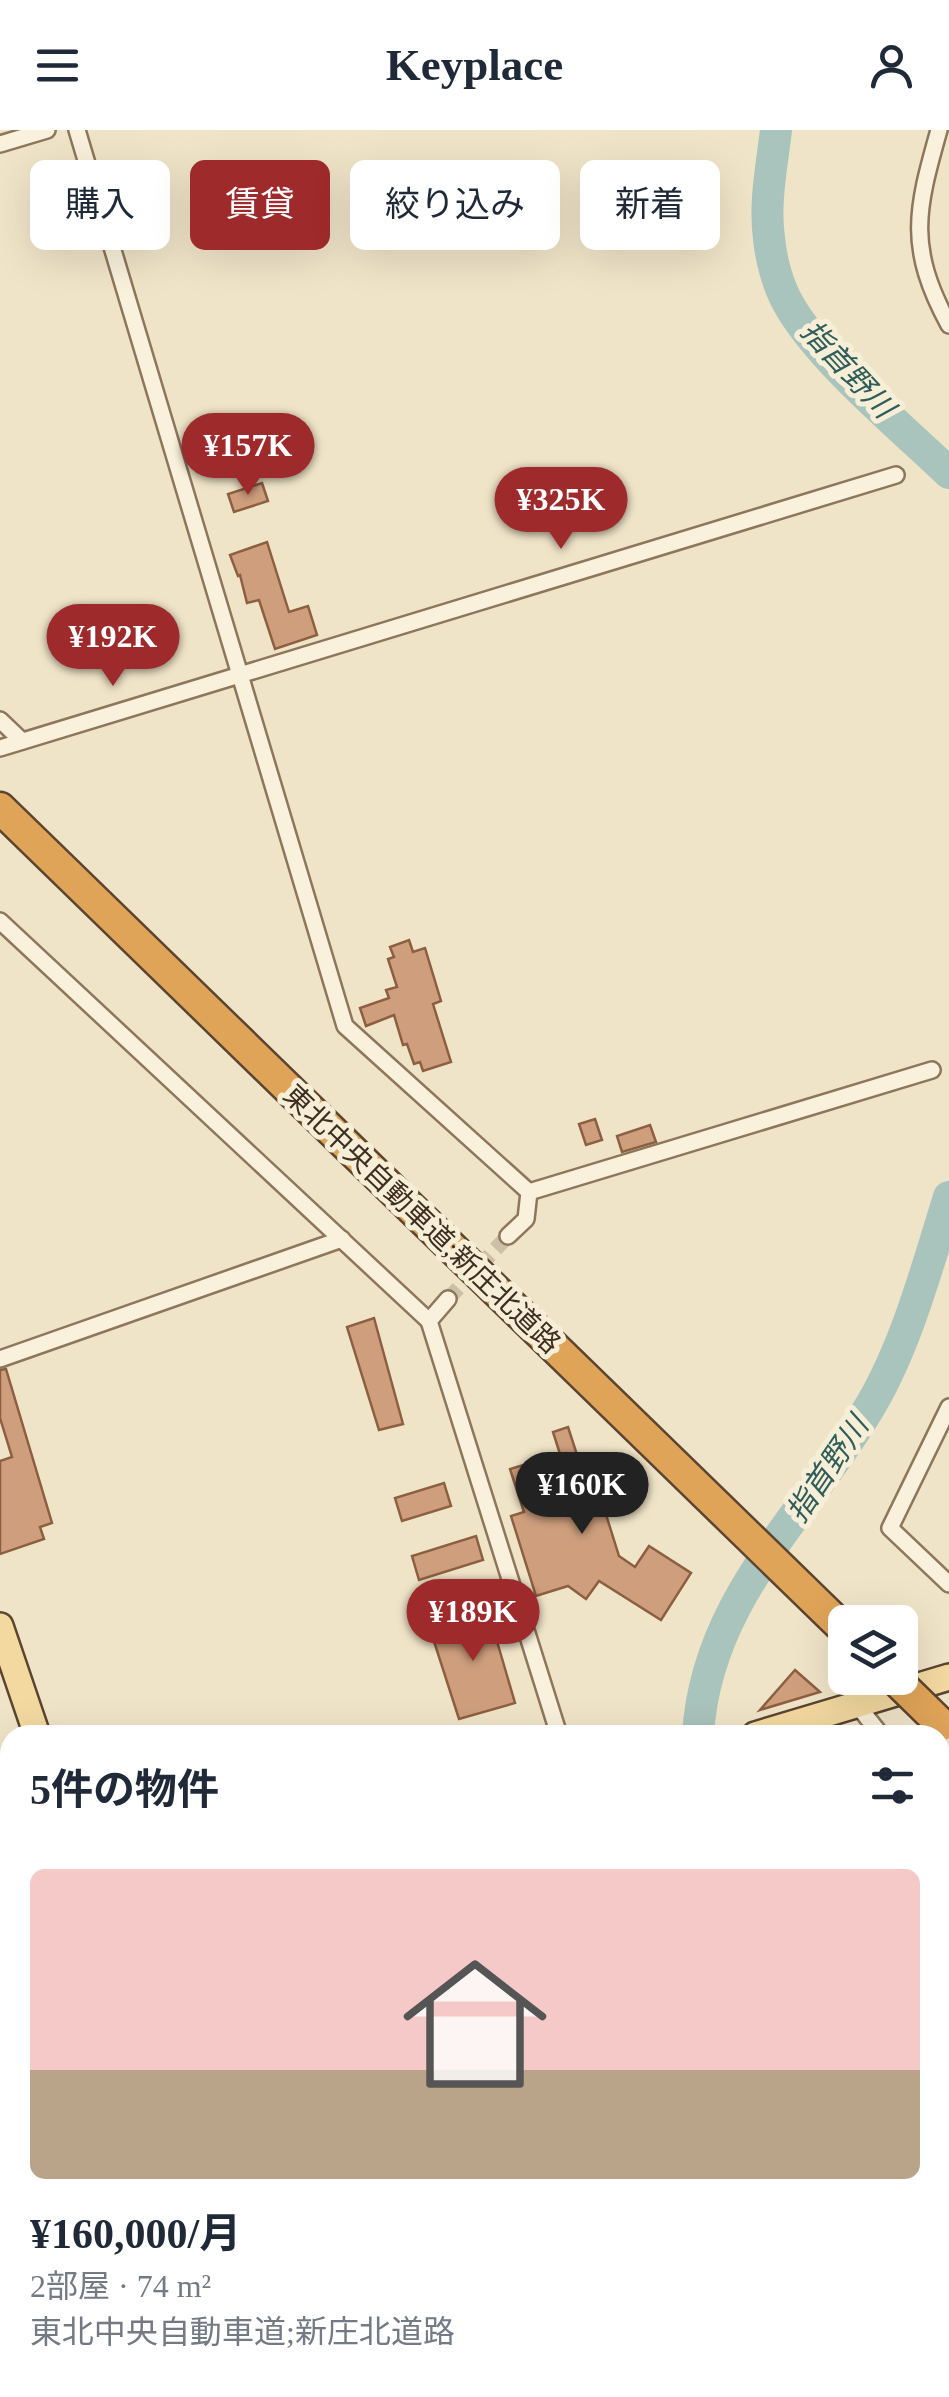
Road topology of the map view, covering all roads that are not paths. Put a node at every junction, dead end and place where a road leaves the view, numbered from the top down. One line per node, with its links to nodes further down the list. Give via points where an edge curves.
1 (47, 130): 4 (street)
2 (78, 130): 7 (street)
3 (939, 130): 5 (street, via 918,220 921,254)
4 (0, 144)
5 (949, 325)
6 (896, 475): 7 (street)
7 (240, 674): 9 (street); 14 (street, via 344,1026)
8 (0, 720): 9 (street)
9 (22, 741): 10 (street)
10 (0, 748)
11 (0, 808): 22 (highway, 東北中央自動車道;新庄北道路)
12 (0, 921): 16 (street)
13 (932, 1070): 14 (street)
14 (530, 1192): 15 (street, via 526,1219)
15 (508, 1236)
16 (342, 1240): 18 (street); 19 (street)
17 (448, 1299): 18 (street)
18 (430, 1320): 28 (street)
19 (0, 1360)
20 (949, 1407): 21 (street, via 890,1528)
21 (949, 1584)
22 (828, 1614)
23 (0, 1626): 27 (main road)
24 (949, 1677): 26 (main road)
25 (912, 1695): 31 (highway, bridge)
26 (858, 1706): 29 (main road); 30 (street)
27 (34, 1725)
28 (556, 1725)
29 (791, 1725)
30 (873, 1725)
31 (943, 1725)

